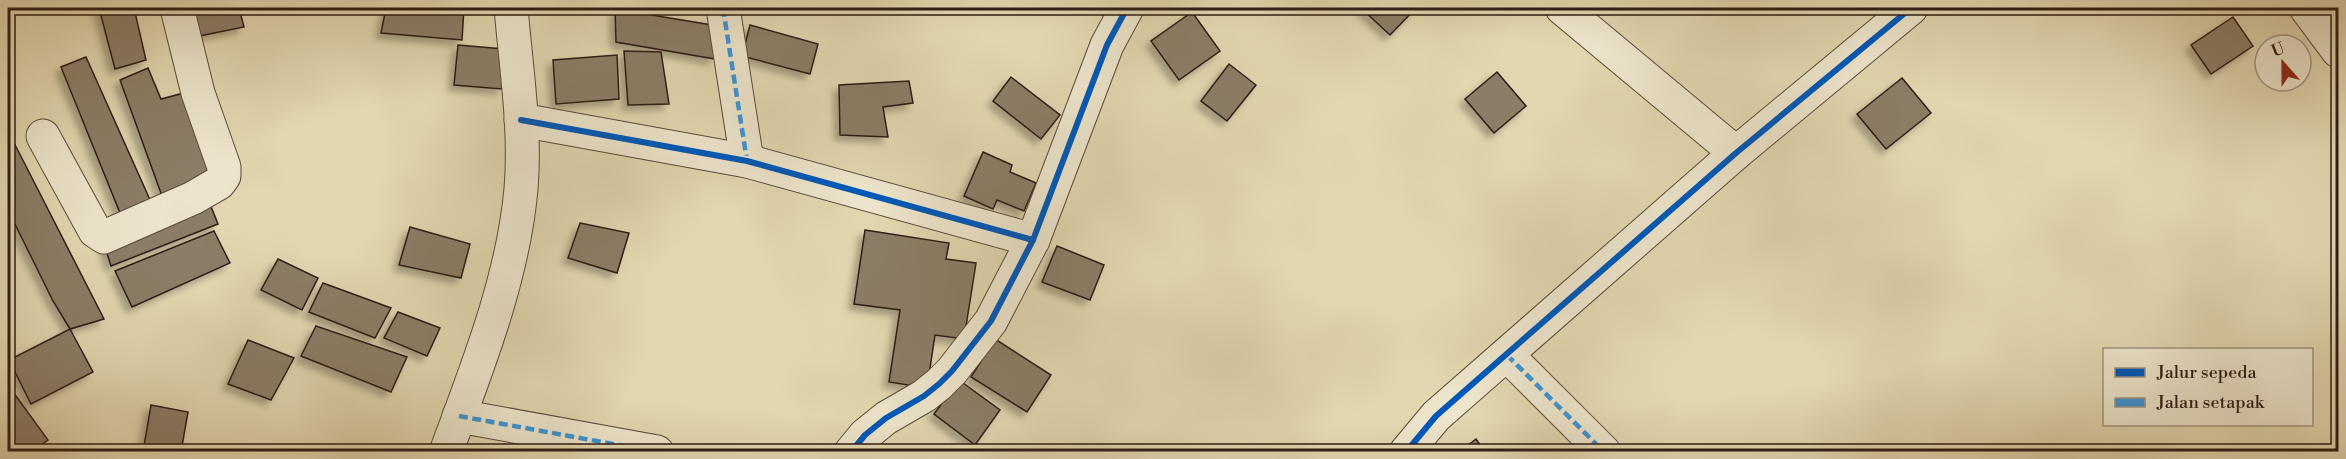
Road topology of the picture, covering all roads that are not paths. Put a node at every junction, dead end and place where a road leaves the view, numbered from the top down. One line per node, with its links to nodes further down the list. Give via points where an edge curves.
1 (177, 8): 10 (street, via 198,93 224,167 219,183 104,237 95,231)
2 (511, 8): 9 (street)
3 (723, 8): 12 (street)
4 (1126, 8): 13 (street, via 1107,45)
5 (1563, 8): 11 (street)
6 (1911, 8): 11 (street)
7 (2306, 8): 8 (street)
8 (2338, 51)
9 (520, 120): 12 (street); 15 (street, via 521,189 507,274)
10 (43, 136)
11 (1736, 153): 14 (street)
12 (747, 161): 13 (street)
13 (1033, 240): 18 (street, via 991,321 952,371 924,396 886,418)
14 (1507, 355): 19 (street, via 1436,416); 20 (street)
15 (459, 416): 16 (street); 17 (street)
16 (446, 452)
17 (657, 452)
18 (851, 452)
19 (1406, 452)
20 (1604, 452)

